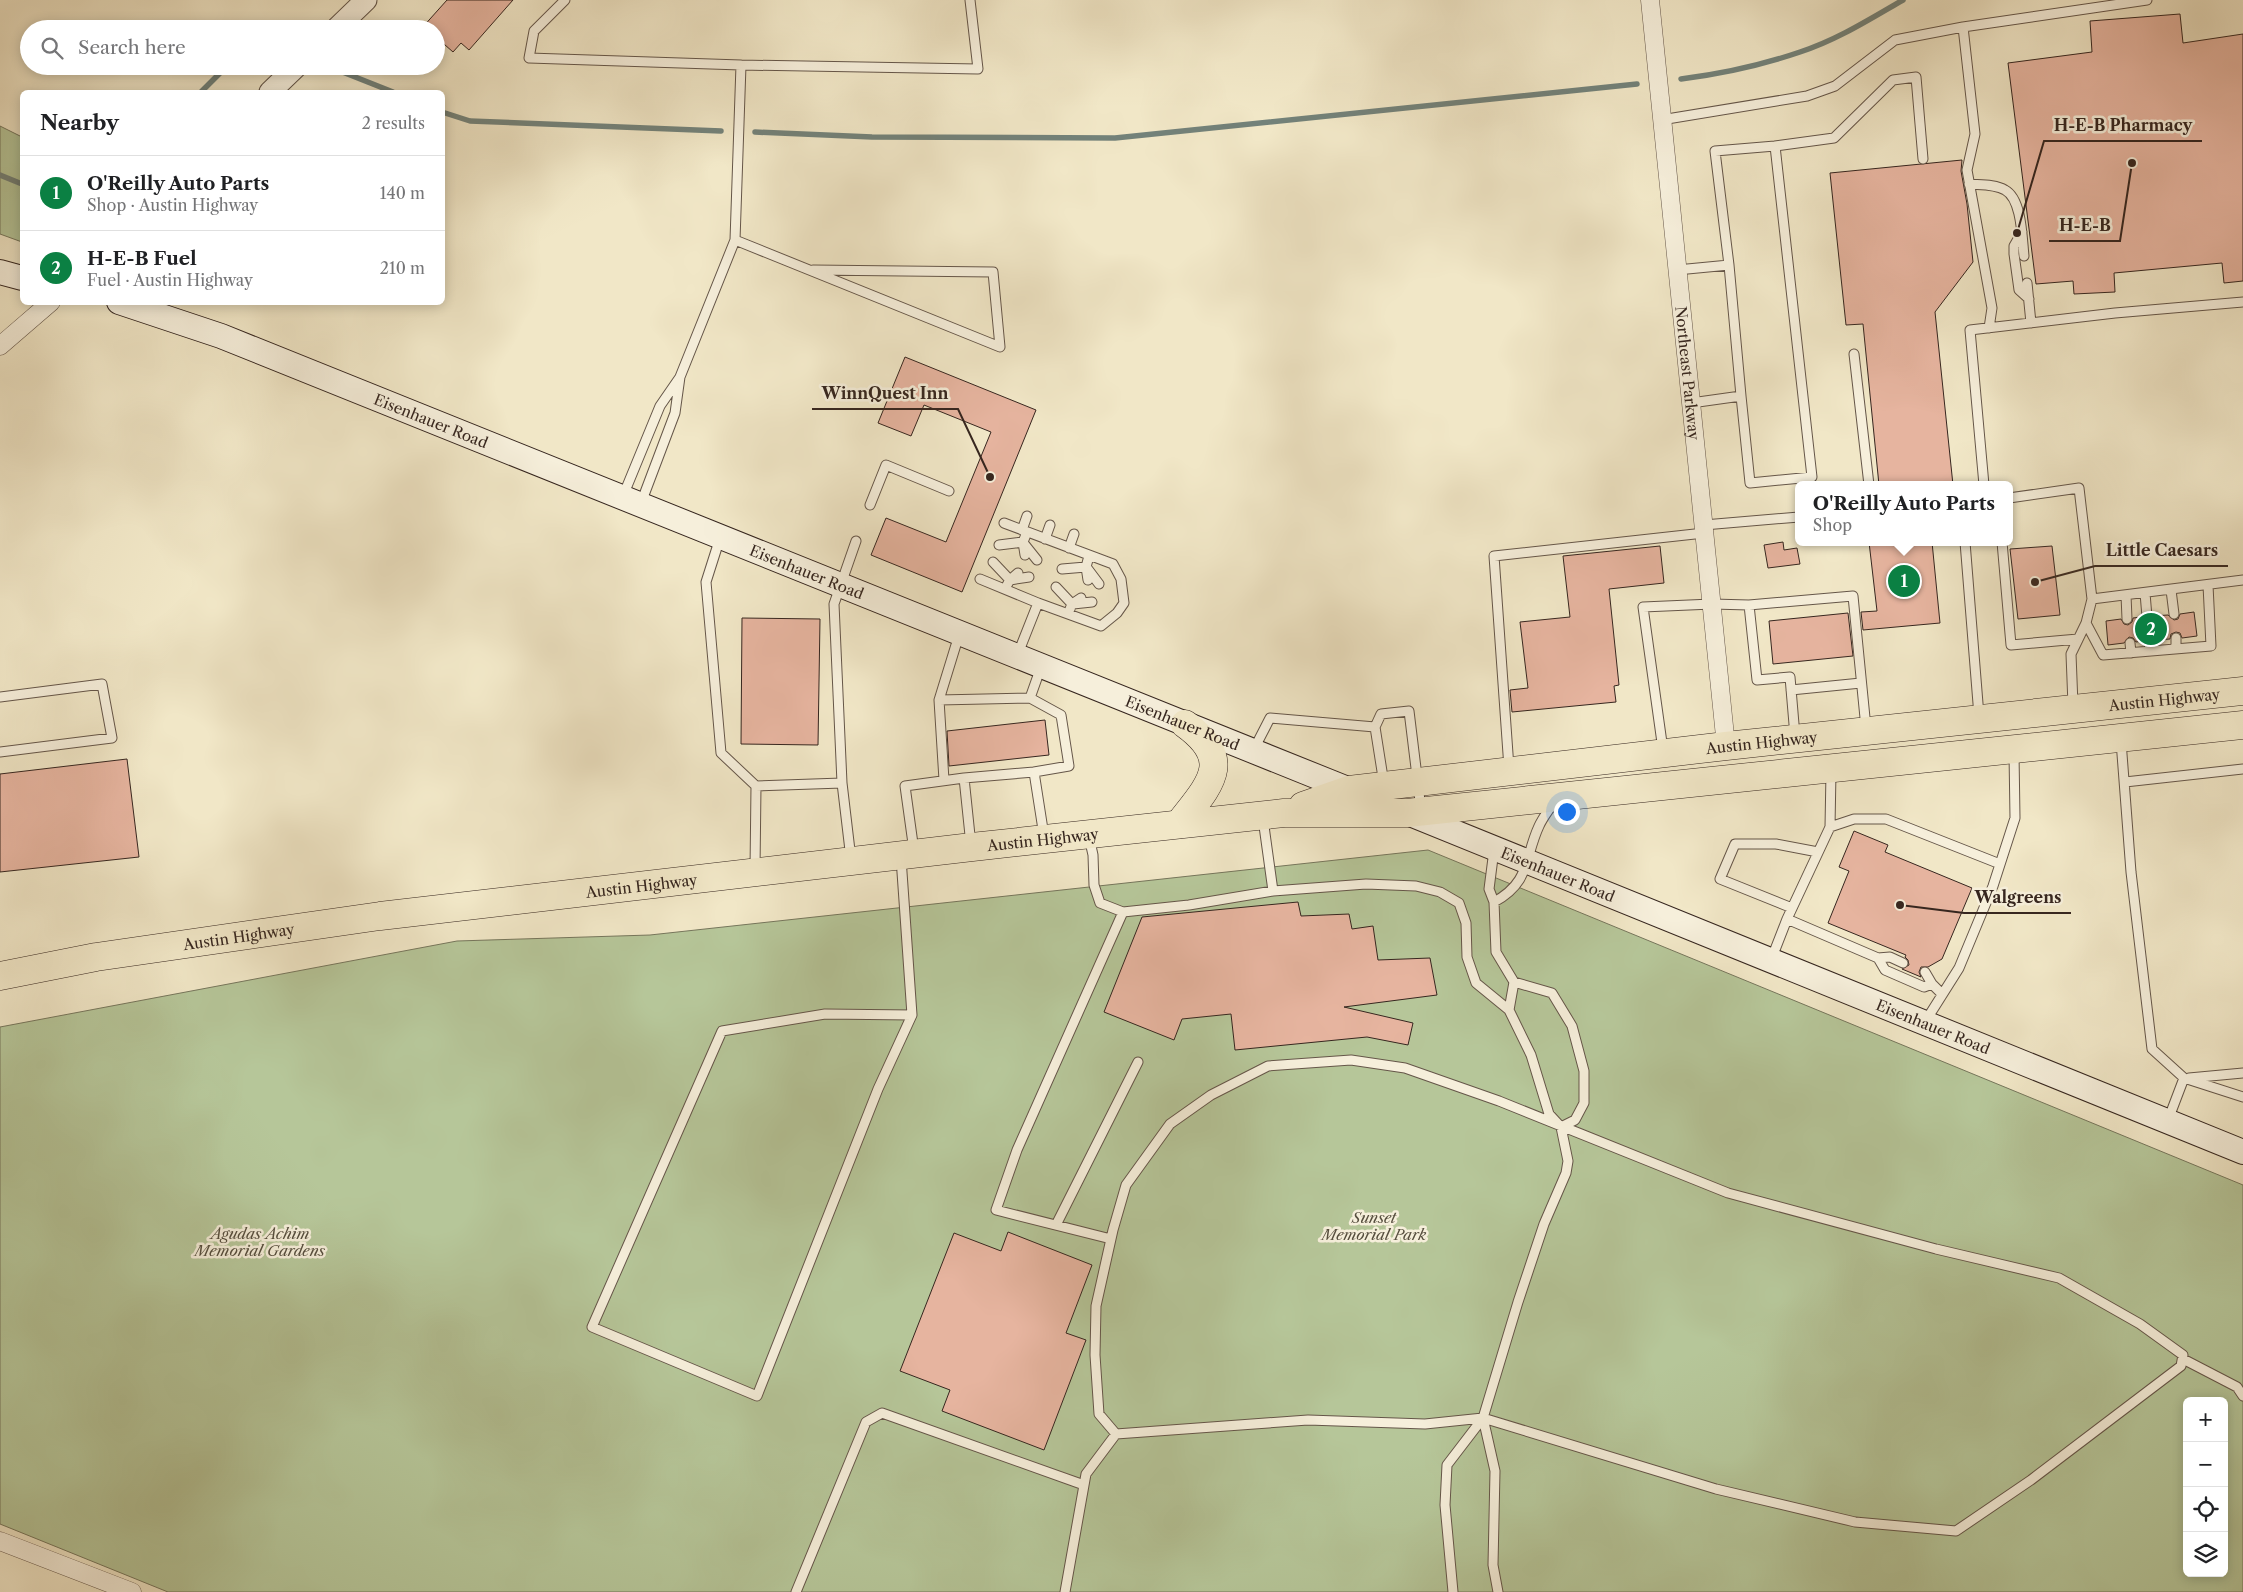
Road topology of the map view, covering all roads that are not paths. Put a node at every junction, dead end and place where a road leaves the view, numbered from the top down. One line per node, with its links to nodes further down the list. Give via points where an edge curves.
1 (366, 0): 6 (street)
2 (565, 0): 8 (lane, via 534,31 529,58)
3 (970, 0): 8 (lane, via 978,69)
4 (1650, 0): 11 (street, Northeast Parkway)
5 (2147, 0): 7 (lane)
6 (345, 20)
7 (1963, 27): 11 (lane, via 1895,40 1835,86 1807,96); 14 (lane, via 1975,134 1967,170)
8 (741, 65): 16 (lane)
9 (288, 75): 10 (street)
10 (272, 90)
11 (1662, 120): 20 (street, Northeast Parkway)
12 (1775, 146): 13 (lane, via 1834,138 1893,80 1916,77); 18 (lane, via 1715,151); 33 (lane, via 1812,477 1750,483)
13 (1923, 159)
14 (1970, 184): 15 (lane, via 2005,190 2017,206); 29 (lane, via 1992,308)
15 (2022, 232): 17 (lane); 24 (lane, via 2014,246 2014,254 2019,290)
16 (735, 240): 19 (lane); 32 (lane)
17 (2024, 256)
18 (1729, 265): 20 (lane); 33 (lane)
19 (813, 270): 19 (lane, via 884,299 1000,347 993,272)
20 (1677, 270): 34 (street, Northeast Parkway)
21 (0, 272): 22 (main road)
22 (20, 277)
23 (2027, 283): 24 (lane)
24 (2029, 300): 28 (lane)
25 (2243, 302): 28 (lane)
26 (48, 305): 30 (street)
27 (128, 305): 39 (main road, Eisenhauer Road, via 221,336)
28 (2031, 323): 29 (lane)
29 (1989, 328): 36 (lane, via 1970,330)
30 (0, 346)
31 (1854, 354): 35 (lane)
32 (680, 377): 39 (lane, via 660,406); 39 (lane, via 676,413)
33 (1741, 396): 34 (lane)
34 (1691, 403): 45 (street, Northeast Parkway)
35 (1869, 481)
36 (1984, 481)
37 (949, 491): 40 (lane, via 886,465)
38 (2013, 497): 81 (lane, via 2079,488)
39 (631, 502): 48 (main road, Eisenhauer Road)
40 (870, 505)
41 (1027, 516): 46 (lane)
42 (1795, 518): 45 (lane)
43 (1004, 523): 46 (lane)
44 (1050, 525): 49 (lane)
45 (1704, 529): 85 (street, Northeast Parkway); 123 (lane, via 1494,556)
46 (1024, 531): 49 (lane); 51 (lane)
47 (1074, 534): 55 (lane)
48 (720, 537): 72 (main road, Eisenhauer Road); 130 (lane, via 706,582 721,753)
49 (1046, 539): 55 (lane)
50 (856, 541): 72 (lane)
51 (1023, 542): 52 (lane); 56 (lane); 57 (lane); 59 (lane)
52 (999, 545)
53 (1965, 546): 109 (lane)
54 (2002, 546): 94 (lane, via 2011,645)
55 (1069, 548): 58 (lane)
56 (1012, 549)
57 (1025, 555)
58 (1089, 556): 61 (lane); 87 (lane, via 1113,564 1120,579 1124,603 1101,626)
59 (1036, 560)
60 (993, 562): 68 (lane)
61 (1086, 567): 63 (lane); 65 (lane); 69 (lane); 71 (lane)
62 (1006, 568): 68 (lane)
63 (1062, 569)
64 (1018, 573): 68 (lane)
65 (1075, 574)
66 (1029, 577): 68 (lane)
67 (980, 579): 75 (lane)
68 (1010, 580): 75 (lane)
69 (1088, 580)
70 (2243, 580): 73 (lane)
71 (1099, 584)
72 (840, 585): 92 (main road, Eisenhauer Road); 129 (lane, via 834,604)
73 (2208, 585): 76 (lane); 97 (lane, via 2211,646)
74 (1056, 587): 84 (lane)
75 (1005, 590): 83 (lane)
76 (2171, 590): 78 (lane); 88 (lane)
77 (1068, 592): 84 (lane)
78 (2144, 593): 79 (lane); 89 (lane)
79 (2126, 595): 81 (lane); 90 (lane)
80 (1081, 598): 84 (lane)
81 (2092, 599): 91 (lane)
82 (1092, 602): 84 (lane)
83 (1038, 603): 87 (lane); 100 (lane)
84 (1072, 604): 87 (lane)
85 (1712, 604): 86 (lane); 116 (street, Northeast Parkway); 120 (lane, via 1643,607)
86 (1749, 604): 102 (lane, via 1852,596); 103 (lane, via 1757,680 1790,677)
87 (1068, 614)
88 (2174, 614)
89 (2147, 617)
90 (2128, 619)
91 (2086, 623): 94 (lane); 99 (lane, via 2103,655)
92 (959, 633): 100 (main road, Eisenhauer Road); 107 (lane)
93 (2176, 638): 97 (lane)
94 (2078, 639): 108 (lane, via 2071,654)
95 (2149, 641): 98 (lane)
96 (2130, 642): 99 (lane)
97 (2176, 649): 98 (lane)
98 (2150, 651): 99 (lane)
99 (2131, 653)
100 (1017, 656): 101 (main road, Eisenhauer Road)
101 (1042, 666): 106 (lane); 110 (main road, Eisenhauer Road)
102 (1861, 683): 103 (lane); 113 (lane)
103 (1791, 690): 114 (lane)
104 (2243, 691): 108 (main road, Austin Highway)
105 (0, 697): 119 (lane, via 102,684 112,738)
106 (1030, 698): 107 (lane); 124 (lane, via 1061,715 1069,766)
107 (939, 700): 126 (lane)
108 (2074, 709): 109 (main road, Austin Highway)
109 (1980, 719): 113 (main road, Austin Highway)
110 (1185, 724): 118 (main road, Eisenhauer Road); 136 (main road, via 1201,736 1215,763 1210,782)
111 (2243, 725): 115 (main road, Austin Highway)
112 (1375, 727): 118 (lane, via 1270,718); 127 (lane, via 1381,714 1409,711); 131 (lane)
113 (1866, 731): 114 (main road, Austin Highway)
114 (1795, 738): 116 (main road, Austin Highway)
115 (2121, 738): 117 (main road, Austin Highway); 128 (lane)
116 (1726, 746): 120 (main road, Austin Highway)
117 (2014, 749): 121 (main road, Austin Highway); 146 (lane, via 2015,818)
118 (1253, 751): 132 (main road, Eisenhauer Road)
119 (0, 752)
120 (1664, 753): 123 (main road, Austin Highway)
121 (1831, 768): 133 (main road, Austin Highway); 137 (lane)
122 (2243, 770): 128 (lane)
123 (1509, 771): 127 (main road, Austin Highway)
124 (1034, 772): 125 (lane); 139 (lane)
125 (964, 778): 126 (lane); 140 (lane)
126 (944, 780): 143 (lane, via 904,786)
127 (1417, 782): 131 (main road, Austin Highway); 134 (lane)
128 (2125, 782): 166 (lane, via 2131,872 2152,1049)
129 (842, 783): 130 (lane); 144 (lane)
130 (756, 786): 147 (lane)
131 (1384, 786): 132 (main road, Austin Highway)
132 (1349, 790): 134 (main road, Eisenhauer Road); 135 (main road, Austin Highway)
133 (1558, 796): 134 (main road, Austin Highway); 145 (lane, via 1538,827)
134 (1414, 812): 135 (main road, Austin Highway); 141 (main road, Eisenhauer Road)
135 (1274, 814): 136 (main road, Austin Highway); 148 (lane)
136 (1179, 824): 138 (main road, Austin Highway)
137 (1830, 827): 142 (lane); 146 (lane, via 1854,819 1886,819)
138 (1088, 834): 139 (main road, Austin Highway); 151 (lane, via 1093,855 1094,885 1100,903)
139 (1045, 838): 140 (main road, Austin Highway)
140 (972, 847): 143 (main road, Austin Highway)
141 (1494, 848): 145 (main road, Eisenhauer Road); 149 (lane, via 1489,889)
142 (1818, 852): 150 (lane); 150 (lane, via 1776,844 1735,844 1720,879)
143 (907, 854): 144 (main road, Austin Highway); 162 (lane)
144 (851, 861): 147 (main road, Austin Highway)
145 (1529, 863): 149 (lane, via 1513,888); 154 (main road, Eisenhauer Road)
146 (2000, 864): 160 (lane, via 1959,968)
147 (756, 872): 157 (main road, Austin Highway, via 380,916 96,957)
148 (1273, 890): 151 (lane, via 1189,905); 161 (lane, via 1366,884 1416,886 1440,892 1458,903 1466,923 1467,957 1476,983)
149 (1494, 902): 158 (lane, via 1496,952)
150 (1792, 908): 152 (lane)
151 (1123, 912): 171 (lane, via 1018,1150 996,1210)
152 (1787, 919): 153 (lane); 154 (lane)
153 (1878, 958): 155 (lane, via 1890,957); 159 (lane, via 1885,970 1924,986)
154 (1771, 961): 163 (main road, Eisenhauer Road)
155 (1903, 962)
156 (1925, 972): 159 (lane)
157 (0, 976)
158 (1514, 982): 161 (lane); 169 (lane, via 1552,992 1572,1026 1584,1071 1584,1103 1574,1120)
159 (1932, 984): 160 (lane)
160 (1942, 994): 163 (lane)
161 (1509, 1010): 169 (lane, via 1530,1055 1550,1114)
162 (912, 1015): 162 (lane, via 825,1014 722,1031 592,1327 757,1396 878,1089)
163 (1924, 1022): 168 (main road, Eisenhauer Road)
164 (1138, 1062): 171 (lane)
165 (2243, 1073): 166 (lane)
166 (2184, 1078): 167 (lane); 168 (lane)
167 (2243, 1097)
168 (2167, 1121): 170 (main road, Eisenhauer Road)
169 (1561, 1127): 172 (lane, via 1405,1068 1351,1060 1268,1066 1211,1095 1170,1124 1126,1185); 173 (lane, via 1728,1193 2058,1278 2140,1324 2183,1355); 175 (lane, via 1568,1161 1566,1173 1541,1233)
170 (2243, 1152)
171 (1056, 1225): 172 (lane)
172 (1111, 1239): 176 (lane, via 1096,1306 1095,1355 1099,1414)
173 (2183, 1360): 174 (lane, via 2237,1387); 175 (lane, via 2182,1366 2031,1480 1956,1531 1855,1522 1716,1489)
174 (2243, 1396)
175 (1483, 1418): 176 (lane, via 1424,1424 1308,1420); 182 (lane, via 1446,1465 1445,1505); 183 (lane, via 1496,1471 1493,1564)
176 (1116, 1434): 177 (lane, via 1086,1474)
177 (1084, 1485): 180 (lane, via 882,1413 866,1422); 181 (lane)
178 (0, 1541): 179 (street)
179 (132, 1592)
180 (796, 1592)
181 (1065, 1592)
182 (1453, 1592)
183 (1498, 1592)

